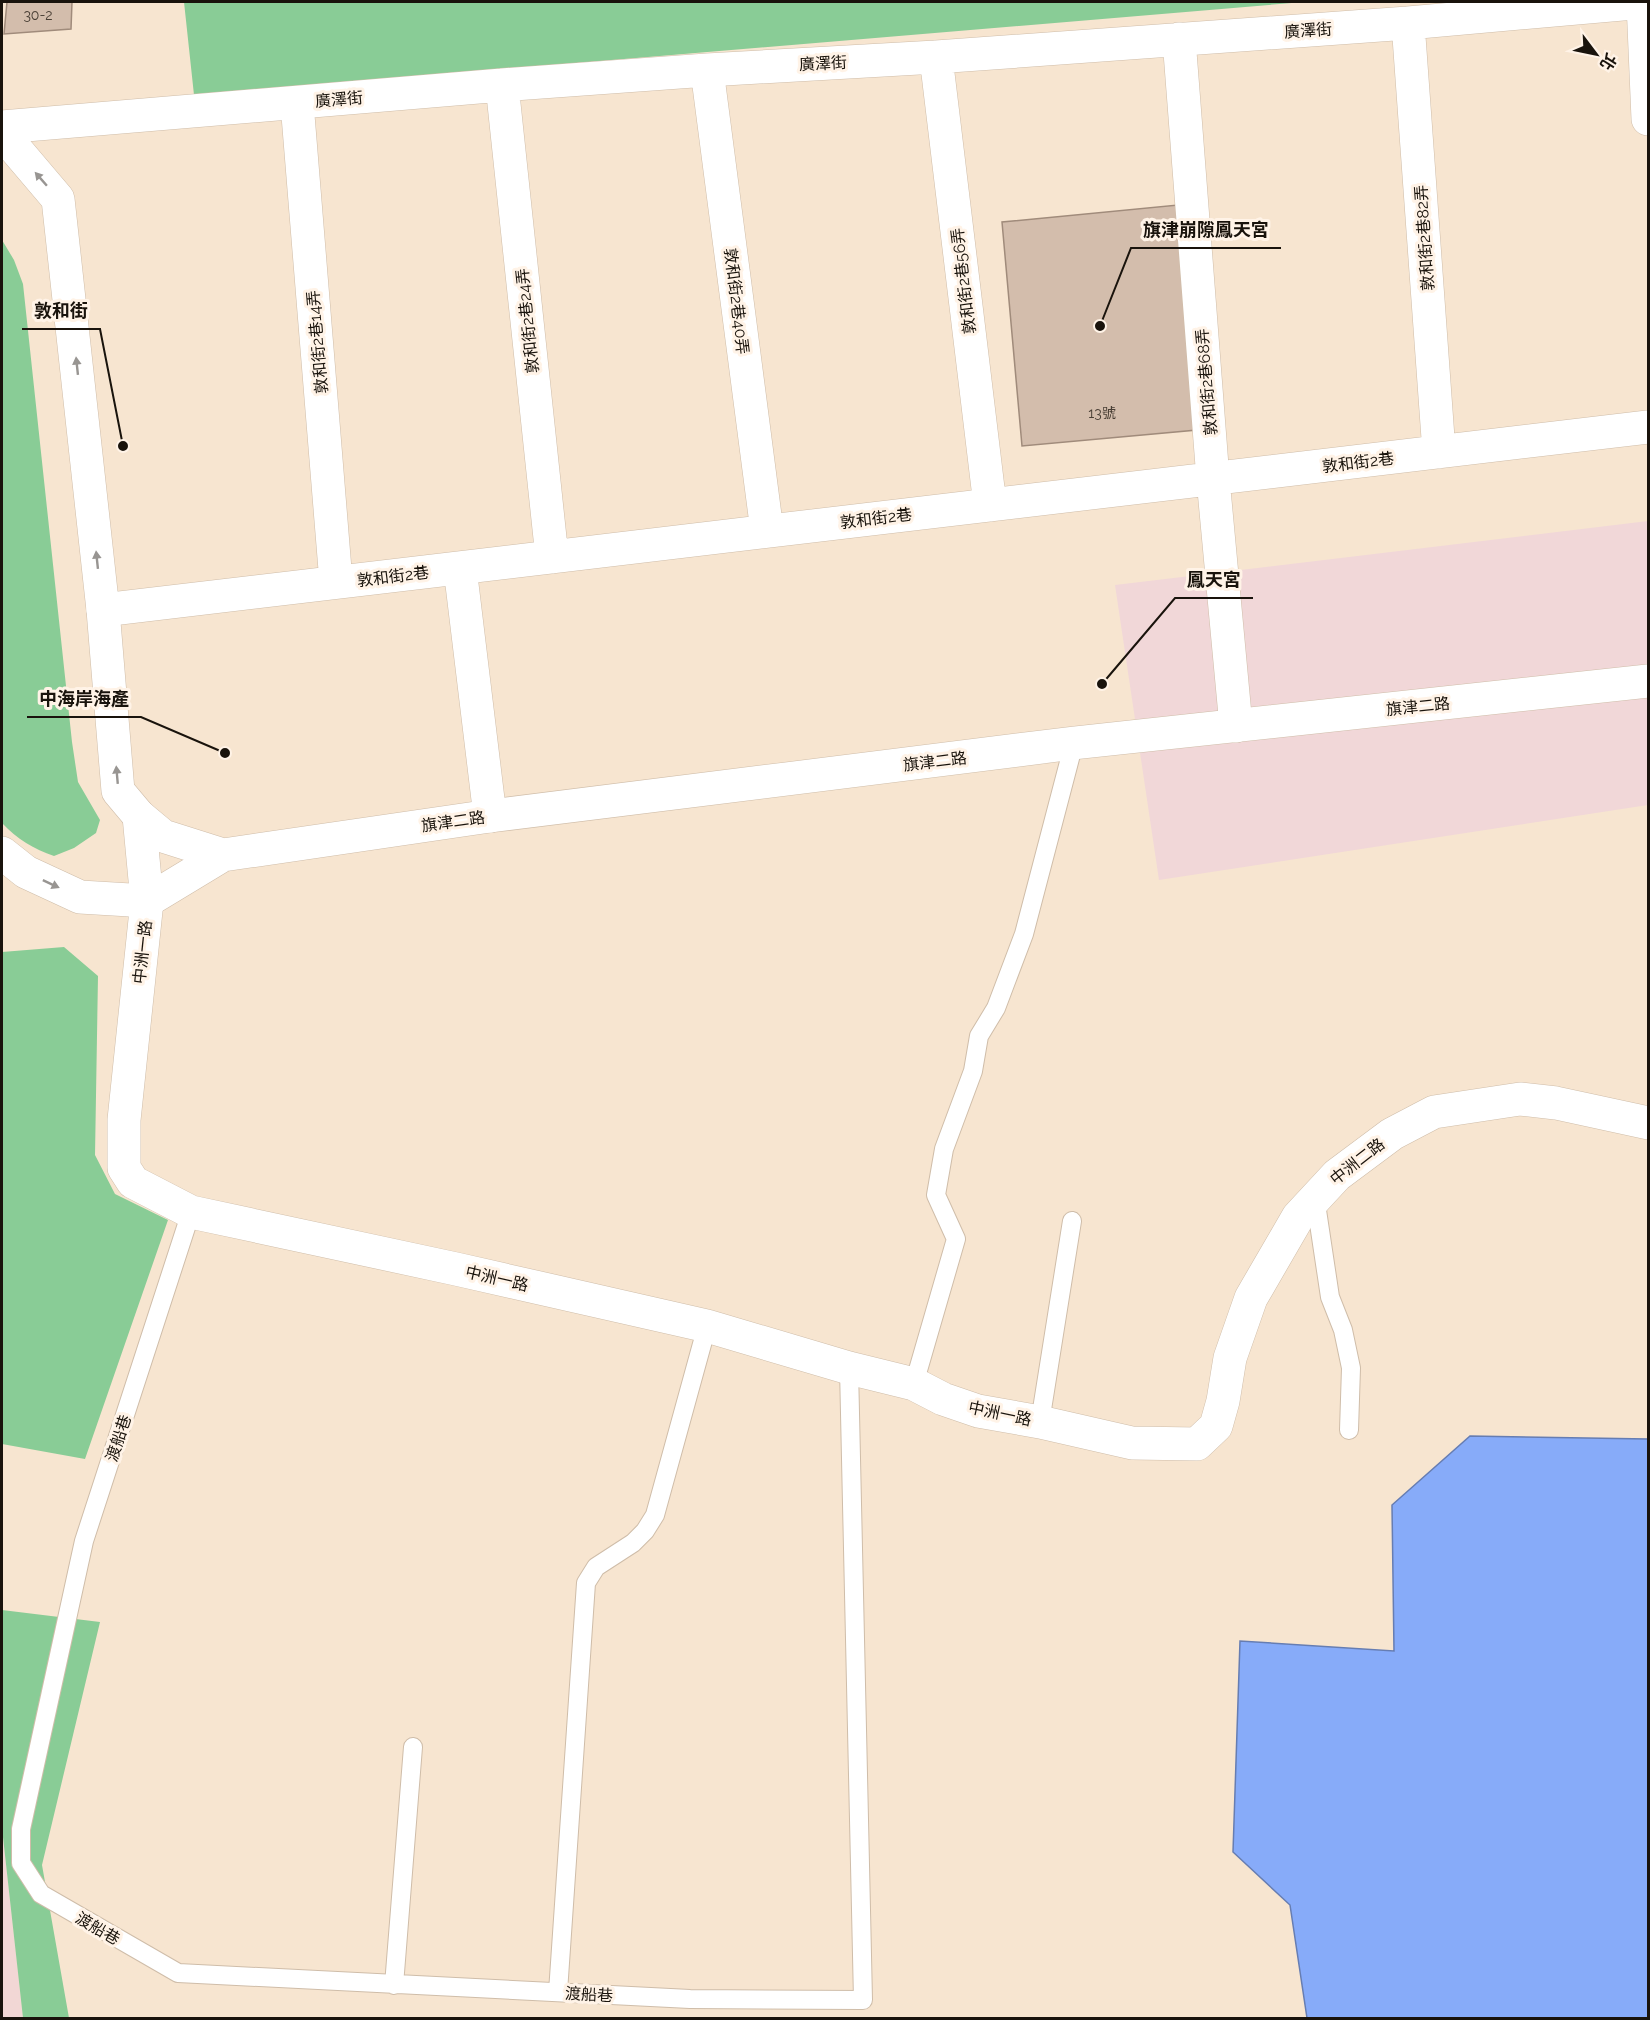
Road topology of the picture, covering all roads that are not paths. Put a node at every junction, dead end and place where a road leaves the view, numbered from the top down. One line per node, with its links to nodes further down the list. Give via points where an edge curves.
1 (1644, 2): 2 (street, 廣澤街); 8 (street)
2 (1408, 23): 3 (street, 廣澤街); 12 (street, 敦和街2巷82弄)
3 (1179, 39): 4 (street, 廣澤街); 13 (street, 敦和街2巷68弄)
4 (936, 57): 5 (street, 廣澤街); 14 (street, 敦和街2巷56弄)
5 (707, 70): 6 (street, 廣澤街); 15 (street, 敦和街2巷40弄)
6 (502, 85): 7 (street, 廣澤街); 16 (street, 敦和街2巷24弄)
7 (297, 103): 9 (street, 廣澤街); 18 (street, 敦和街2巷14弄)
8 (1648, 118)
9 (2, 128)
10 (2, 133): 19 (street, one-way to 10, via 58,199)
11 (1648, 427): 12 (street, 敦和街2巷)
12 (1439, 452): 13 (street, 敦和街2巷)
13 (1213, 479): 14 (street, 敦和街2巷); 21 (street, 敦和街2巷68弄)
14 (990, 505): 15 (street, 敦和街2巷)
15 (766, 531): 16 (street, 敦和街2巷)
16 (552, 556): 17 (street, 敦和街2巷)
17 (460, 568): 18 (street, 敦和街2巷); 24 (street)
18 (336, 582): 19 (street, 敦和街2巷)
19 (103, 610): 23 (street, one-way to 19, via 118,791)
20 (1648, 681): 21 (street, 旗津二路)
21 (1236, 726): 22 (street, 旗津二路)
22 (1074, 743): 24 (street, 旗津二路); 34 (lane, via 1023,934 996,1008 979,1036 973,1071 945,1149 936,1195 956,1239)
23 (139, 816): 26 (street, via 163,836); 27 (street, 中洲一路)
24 (490, 816): 26 (street, 旗津二路)
25 (2, 854): 27 (street, one-way to 27, via 26,872 80,897)
26 (223, 855): 27 (street)
27 (147, 901): 30 (street, 中洲一路, via 124,1120 124,1168 133,1182)
28 (1648, 1124): 29 (street, 中洲二路, via 1520,1099 1434,1112 1392,1134 1337,1175)
29 (1315, 1197): 36 (street, 中洲二路, via 1298,1216 1251,1298 1230,1358); 37 (lane, via 1330,1297 1352,1368)
30 (191, 1212): 32 (street, 中洲一路); 39 (lane, 渡船巷, via 84,1541 21,1829 21,1863 41,1894 178,1974)
31 (1072, 1221): 35 (lane)
32 (707, 1326): 33 (street, 中洲一路); 40 (lane, via 655,1515 633,1543 596,1567 586,1583)
33 (849, 1368): 34 (street, 中洲一路); 40 (lane, 渡船巷, via 863,2000 690,1999)
34 (914, 1384): 35 (street, 中洲一路, via 978,1412)
35 (1040, 1422): 36 (street, 中洲一路, via 1132,1443 1197,1444)
36 (1216, 1426)
37 (1349, 1430)
38 (413, 1747): 39 (lane)
39 (394, 1984): 40 (lane, 渡船巷)
40 (558, 1992)

